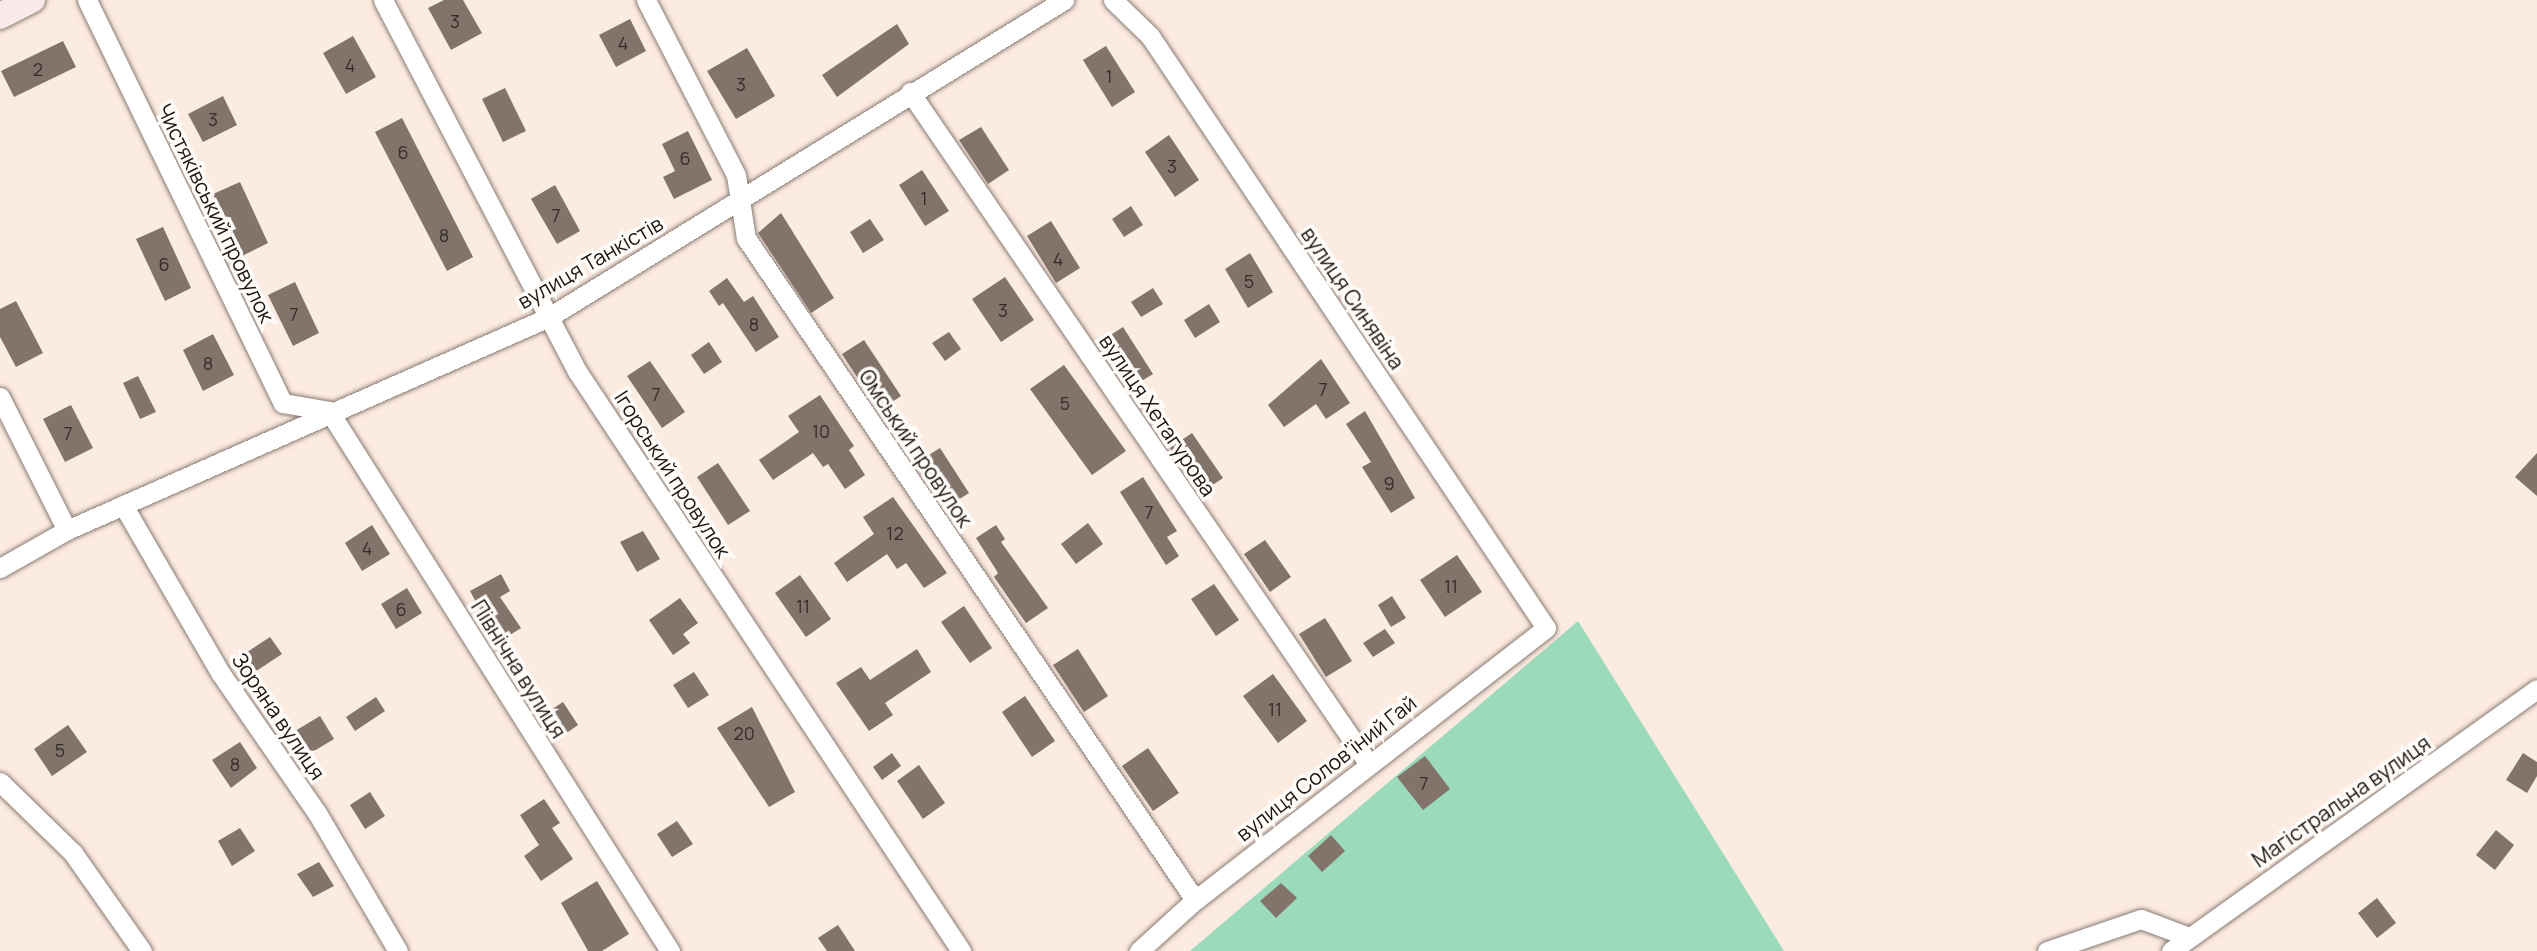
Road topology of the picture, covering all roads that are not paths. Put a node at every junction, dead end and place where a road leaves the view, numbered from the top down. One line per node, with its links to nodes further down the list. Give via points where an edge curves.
1 (33, 0): 7 (main road)
2 (87, 0): 12 (street, Чистяківський провулок, via 283,403)
3 (383, 0): 10 (street, Ігорський провулок)
4 (646, 0): 9 (street, Омський провулок, via 736,175)
5 (1064, 0): 8 (street, вулиця Танкістів)
6 (1113, 0): 16 (street, вулиця Синявіна, via 1150,36)
7 (0, 16)
8 (910, 92): 9 (street, вулиця Танкістів); 18 (street, вулиця Хетагурова)
9 (740, 199): 10 (street, вулиця Танкістів); 20 (street, Омський провулок, via 746,238)
10 (549, 317): 12 (street, вулиця Танкістів); 25 (street, Ігорський провулок, via 577,371)
11 (0, 397): 14 (street)
12 (328, 411): 13 (street, вулиця Танкістів); 24 (street, Північна вулиця)
13 (123, 505): 14 (street, вулиця Танкістів); 23 (street, Зоряна вулиця, via 221,674 317,813)
14 (67, 530): 15 (street, вулиця Танкістів)
15 (0, 568)
16 (1546, 628): 18 (street, вулиця Солов'їний Гай)
17 (2537, 689): 21 (street, Магістральна вулиця)
18 (1368, 764): 20 (street, вулиця Солов'їний Гай)
19 (0, 782): 22 (street, via 73,853)
20 (1195, 900): 26 (street, вулиця Солов'їний Гай)
21 (2189, 937): 27 (street, via 2141,919); 28 (street, Магістральна вулиця)
22 (142, 951)
23 (398, 951)
24 (670, 951)
25 (961, 951)
26 (1139, 951)
27 (2047, 951)
28 (2171, 951)

